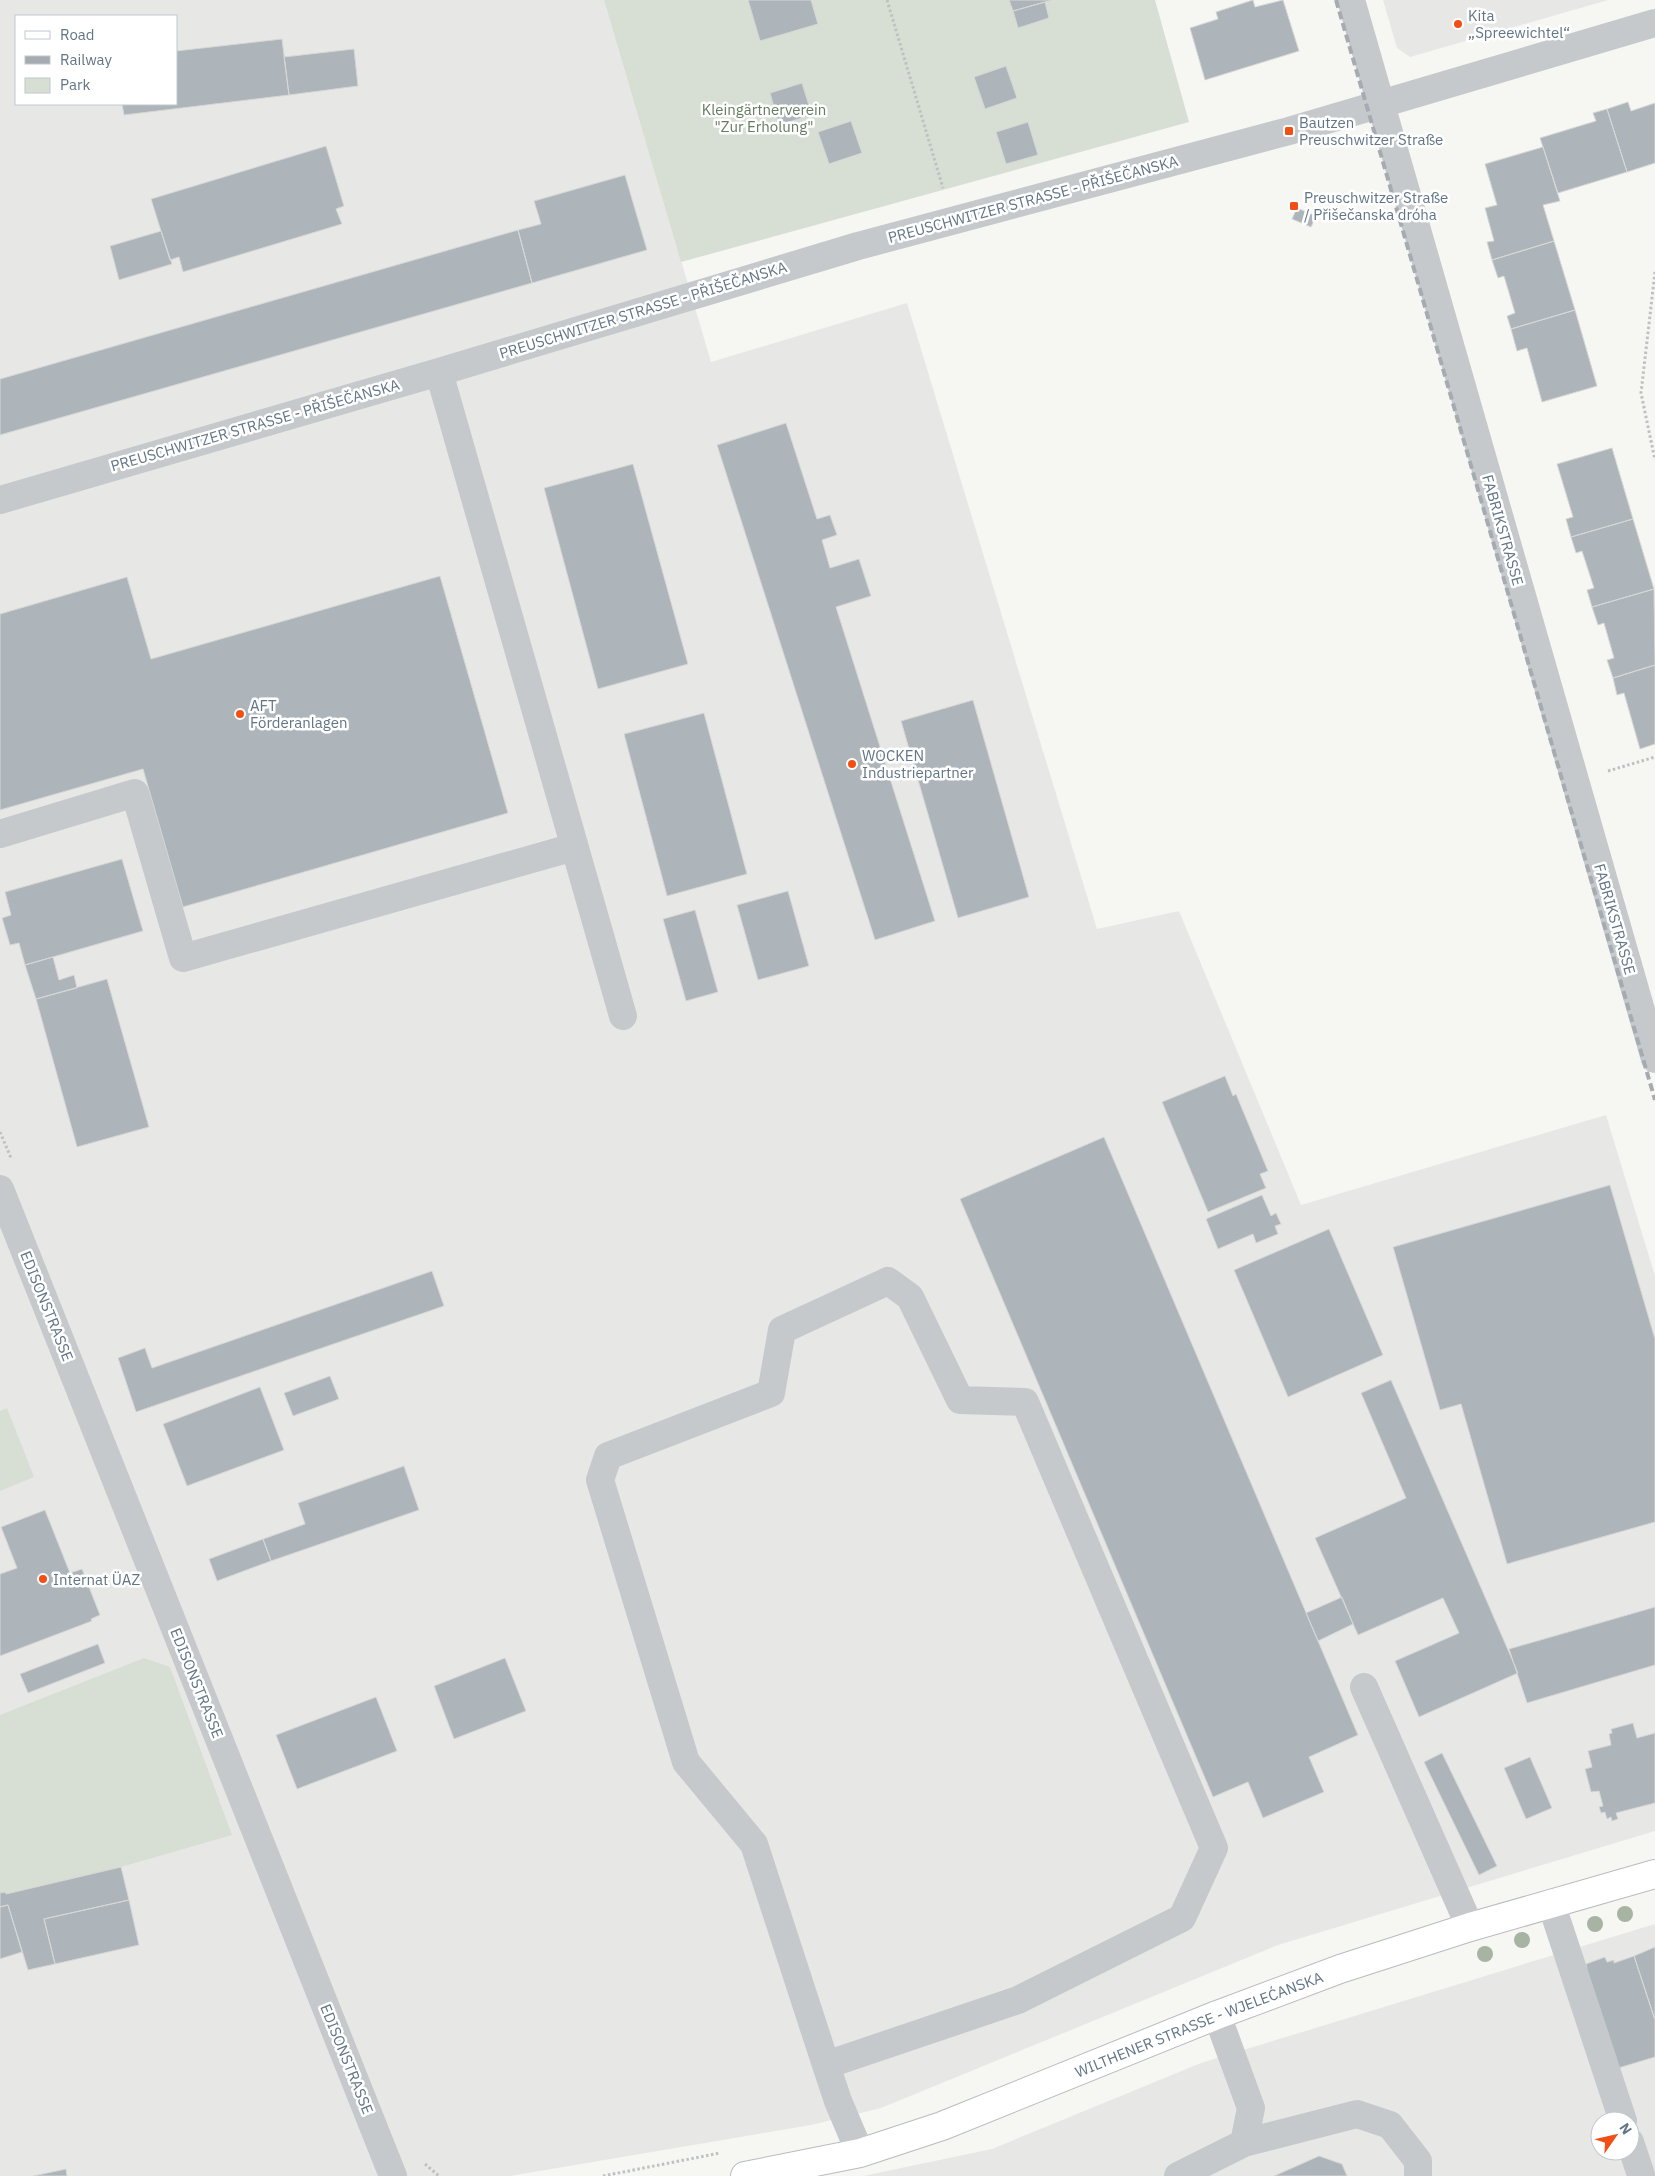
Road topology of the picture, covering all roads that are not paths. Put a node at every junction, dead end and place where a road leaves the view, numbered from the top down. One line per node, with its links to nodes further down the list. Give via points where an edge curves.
1 (1351, 0): 3 (street, FABRIKSTRASSE)
2 (1655, 23): 3 (street)
3 (1382, 104): 4 (street, PREUSCHWITZER STRASSE - PŘIŠEČANSKA, via 681,297); 9 (street, FABRIKSTRASSE)
4 (439, 372): 5 (street, PREUSCHWITZER STRASSE - PŘIŠEČANSKA); 7 (street)
5 (0, 500)
6 (0, 834): 7 (street, via 135,793 183,958)
7 (574, 847): 8 (street)
8 (623, 1016)
9 (1655, 1059)
10 (0, 1190): 22 (street, EDISONSTRASSE)
11 (1364, 1687): 14 (street)
12 (1655, 1874): 13 (main road, WILTHENER STRASSE - WJELEĆANSKA)
13 (1551, 1903): 14 (main road, WILTHENER STRASSE - WJELEĆANSKA); 17 (street)
14 (1470, 1926): 15 (main road, WILTHENER STRASSE - WJELEĆANSKA, via 1340,1969)
15 (1217, 2015): 18 (street, via 1251,2108); 19 (main road, WILTHENER STRASSE - WJELEĆANSKA, via 942,2126)
16 (826, 2065): 16 (street, via 1018,2000 1182,1918 1214,1848 1025,1402 960,1400 910,1297 888,1281 782,1330 771,1393 608,1456 600,1480 686,1762 754,1844); 19 (street)
17 (1620, 2111)
18 (1244, 2143): 24 (street); 25 (street, via 1358,2114 1390,2125 1418,2161)
19 (860, 2153): 23 (main road, WILTHENER STRASSE - WJELEĆANSKA)
20 (1636, 2161): 21 (street)
21 (1641, 2175)
22 (393, 2176)
23 (745, 2176)
24 (1178, 2176)
25 (1418, 2176)

